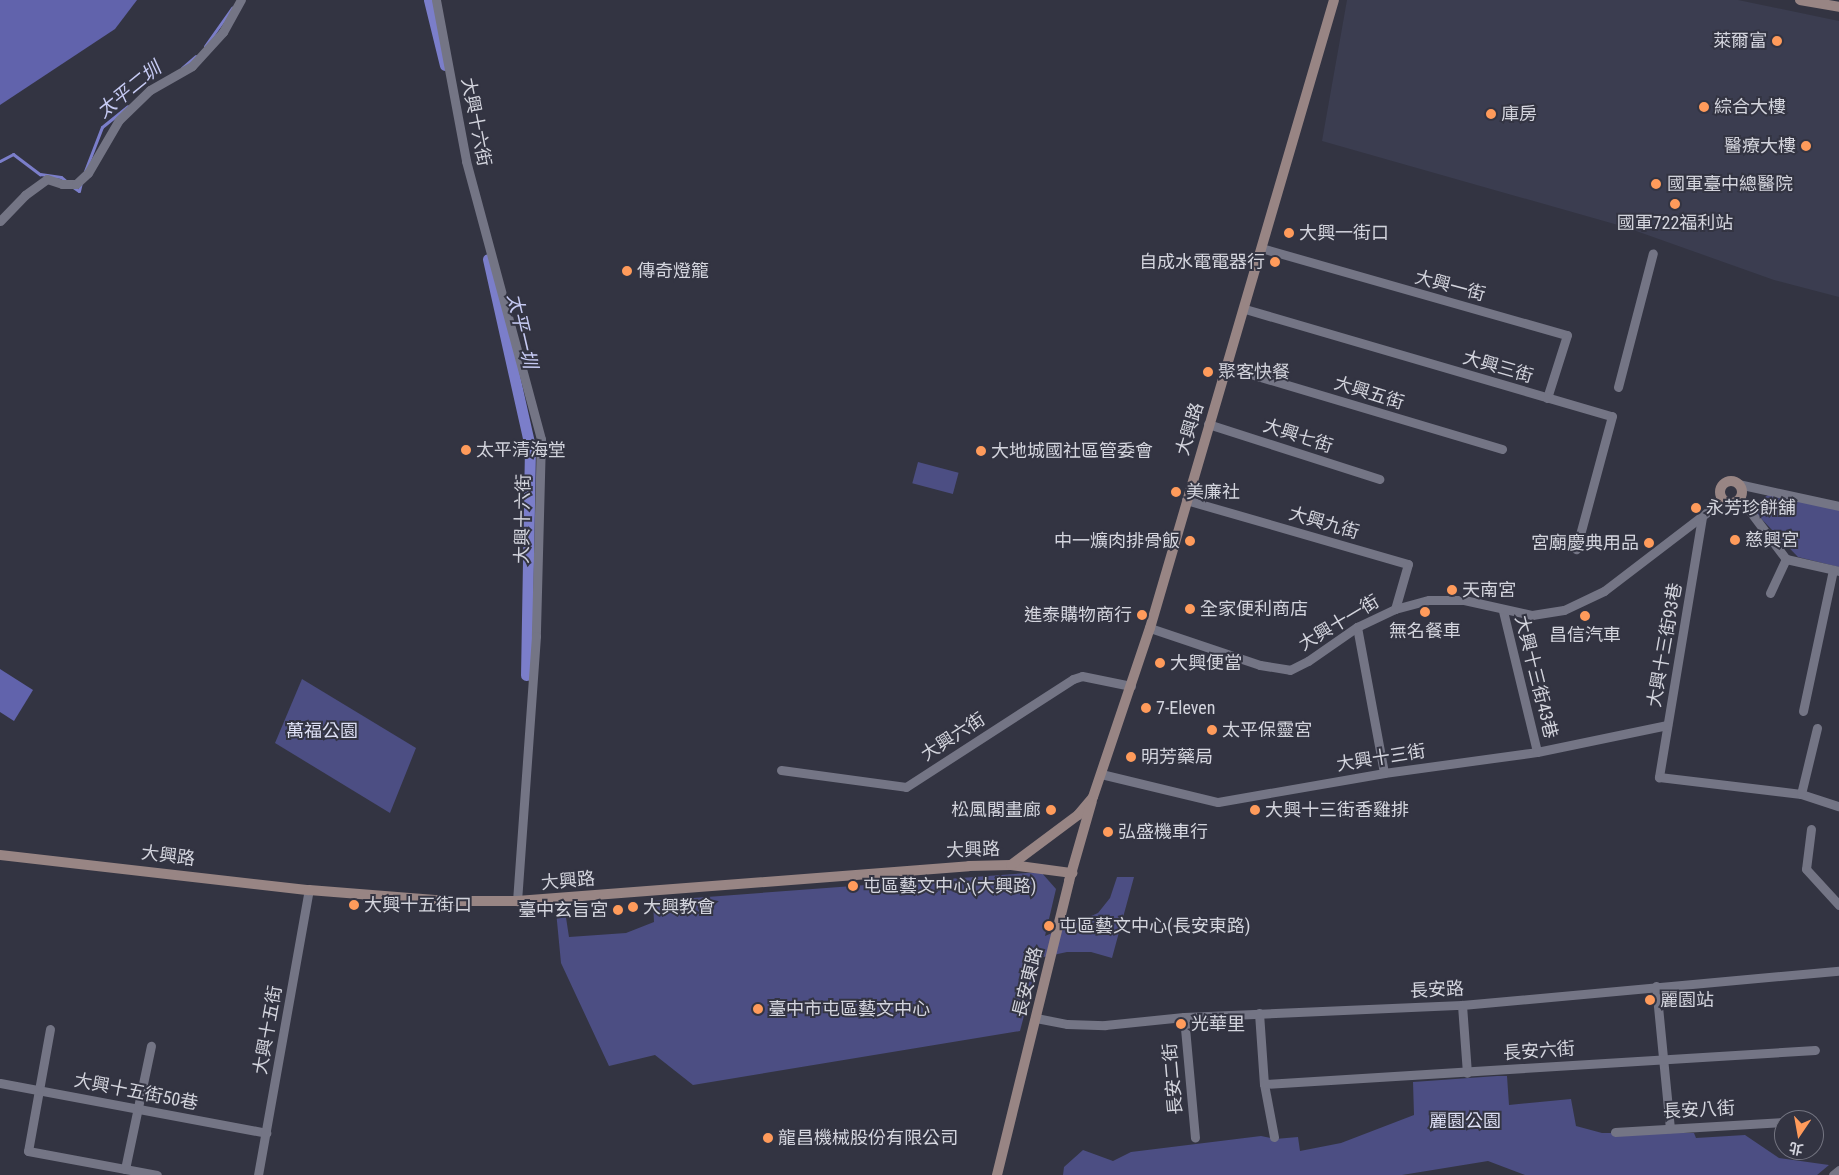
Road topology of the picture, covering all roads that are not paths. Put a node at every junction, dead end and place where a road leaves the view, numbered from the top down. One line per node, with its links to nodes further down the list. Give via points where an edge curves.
1 (241, 0): 6 (street, via 223,32 192,66 150,90 119,120 88,173 76,184 47,179 25,194)
2 (436, 0): 46 (street, 大興十六街, via 466,160 541,440 536,636)
3 (1334, 0): 7 (main road, 大興路)
4 (1800, 0): 5 (main road)
5 (1839, 7)
6 (0, 221)
7 (1261, 248): 9 (main road, 大興路); 12 (street, 大興一街, via 1567,335)
8 (1654, 253): 11 (street)
9 (1244, 309): 10 (main road, 大興路); 12 (street, 大興三街)
10 (1227, 367): 13 (main road, 大興路); 14 (street, 大興五街)
11 (1618, 387)
12 (1547, 398): 22 (street, 大興三街, via 1612,416)
13 (1208, 424): 15 (street, 大興七街); 18 (main road, 大興路)
14 (1502, 449)
15 (1379, 479)
16 (1738, 484): 17 (main road); 19 (main road, via 1731,481 1722,486 1720,494); 20 (street)
17 (1740, 498): 19 (main road, via 1731,503); 23 (street)
18 (1186, 500): 26 (street, 大興九街, via 1408,564); 29 (main road, 大興路)
19 (1723, 500): 21 (street, 大興十一街)
20 (1839, 506)
21 (1702, 517): 27 (street, 大興十一街, via 1604,591 1582,603 1564,610 1532,615); 32 (street, 大興十三街93巷)
22 (1576, 549)
23 (1786, 559): 24 (street); 25 (street)
24 (1836, 570): 31 (street)
25 (1770, 593)
26 (1395, 609): 27 (street, 大興十一街, via 1430,600 1464,600); 28 (street, 大興十一街)
27 (1502, 611): 34 (street, 大興十三街43巷)
28 (1357, 627): 29 (street, 大興十一街, via 1290,670 1260,665); 36 (street)
29 (1150, 628): 30 (main road, 大興路)
30 (1131, 686): 35 (street, 大興六街, via 1082,676 1073,679 906,787); 37 (main road, 大興路)
31 (1803, 711)
32 (1667, 725): 34 (street, 大興十三街); 38 (street, 大興十三街93巷, via 1659,777)
33 (1817, 728): 38 (street)
34 (1537, 752): 36 (street, 大興十三街)
35 (781, 770)
36 (1384, 773): 37 (street, 大興十三街, via 1218,802)
37 (1101, 774): 39 (main road, 大興路)
38 (1801, 794): 40 (street)
39 (1093, 797): 43 (main road, 大興路, via 1078,815); 44 (main road, 長安東路)
40 (1839, 806)
41 (1811, 829): 47 (street, via 1806,869)
42 (0, 855): 45 (main road, 大興路)
43 (1011, 865): 44 (main road); 46 (main road, 大興路, via 752,881)
44 (1072, 873): 53 (main road, 長安東路)
45 (309, 890): 46 (main road, 大興路, via 448,901); 66 (street, 大興十五街)
46 (518, 901)
47 (1839, 905)
48 (1839, 971): 49 (street, 長安路)
49 (1656, 986): 50 (street, 長安路); 57 (street)
50 (1462, 1005): 51 (street, 長安路); 58 (street)
51 (1259, 1013): 52 (street, 長安路); 60 (street)
52 (1184, 1017): 53 (street, 長安路, via 1105,1025 1067,1024); 68 (street, 長安二街)
53 (1036, 1018): 73 (main road, 長安東路)
54 (50, 1029): 61 (street)
55 (151, 1046): 62 (street)
56 (1815, 1050): 57 (street, 長安六街)
57 (1665, 1058): 58 (street, 長安六街); 64 (street)
58 (1467, 1073): 60 (street, 長安六街)
59 (0, 1083): 61 (street, 大興十五街50巷)
60 (1264, 1084): 67 (street)
61 (39, 1090): 62 (street, 大興十五街50巷); 69 (street, via 28,1151)
62 (137, 1109): 66 (street, 大興十五街50巷); 69 (street)
63 (1774, 1123): 64 (street, 長安八街)
64 (1670, 1128): 65 (street, 長安八街)
65 (1615, 1132)
66 (266, 1133): 72 (street, 大興十五街)
67 (1274, 1136)
68 (1195, 1137)
69 (125, 1169): 71 (street)
70 (1839, 1170): 74 (street)
71 (157, 1175)
72 (258, 1175)
73 (997, 1175)
74 (1834, 1175)

